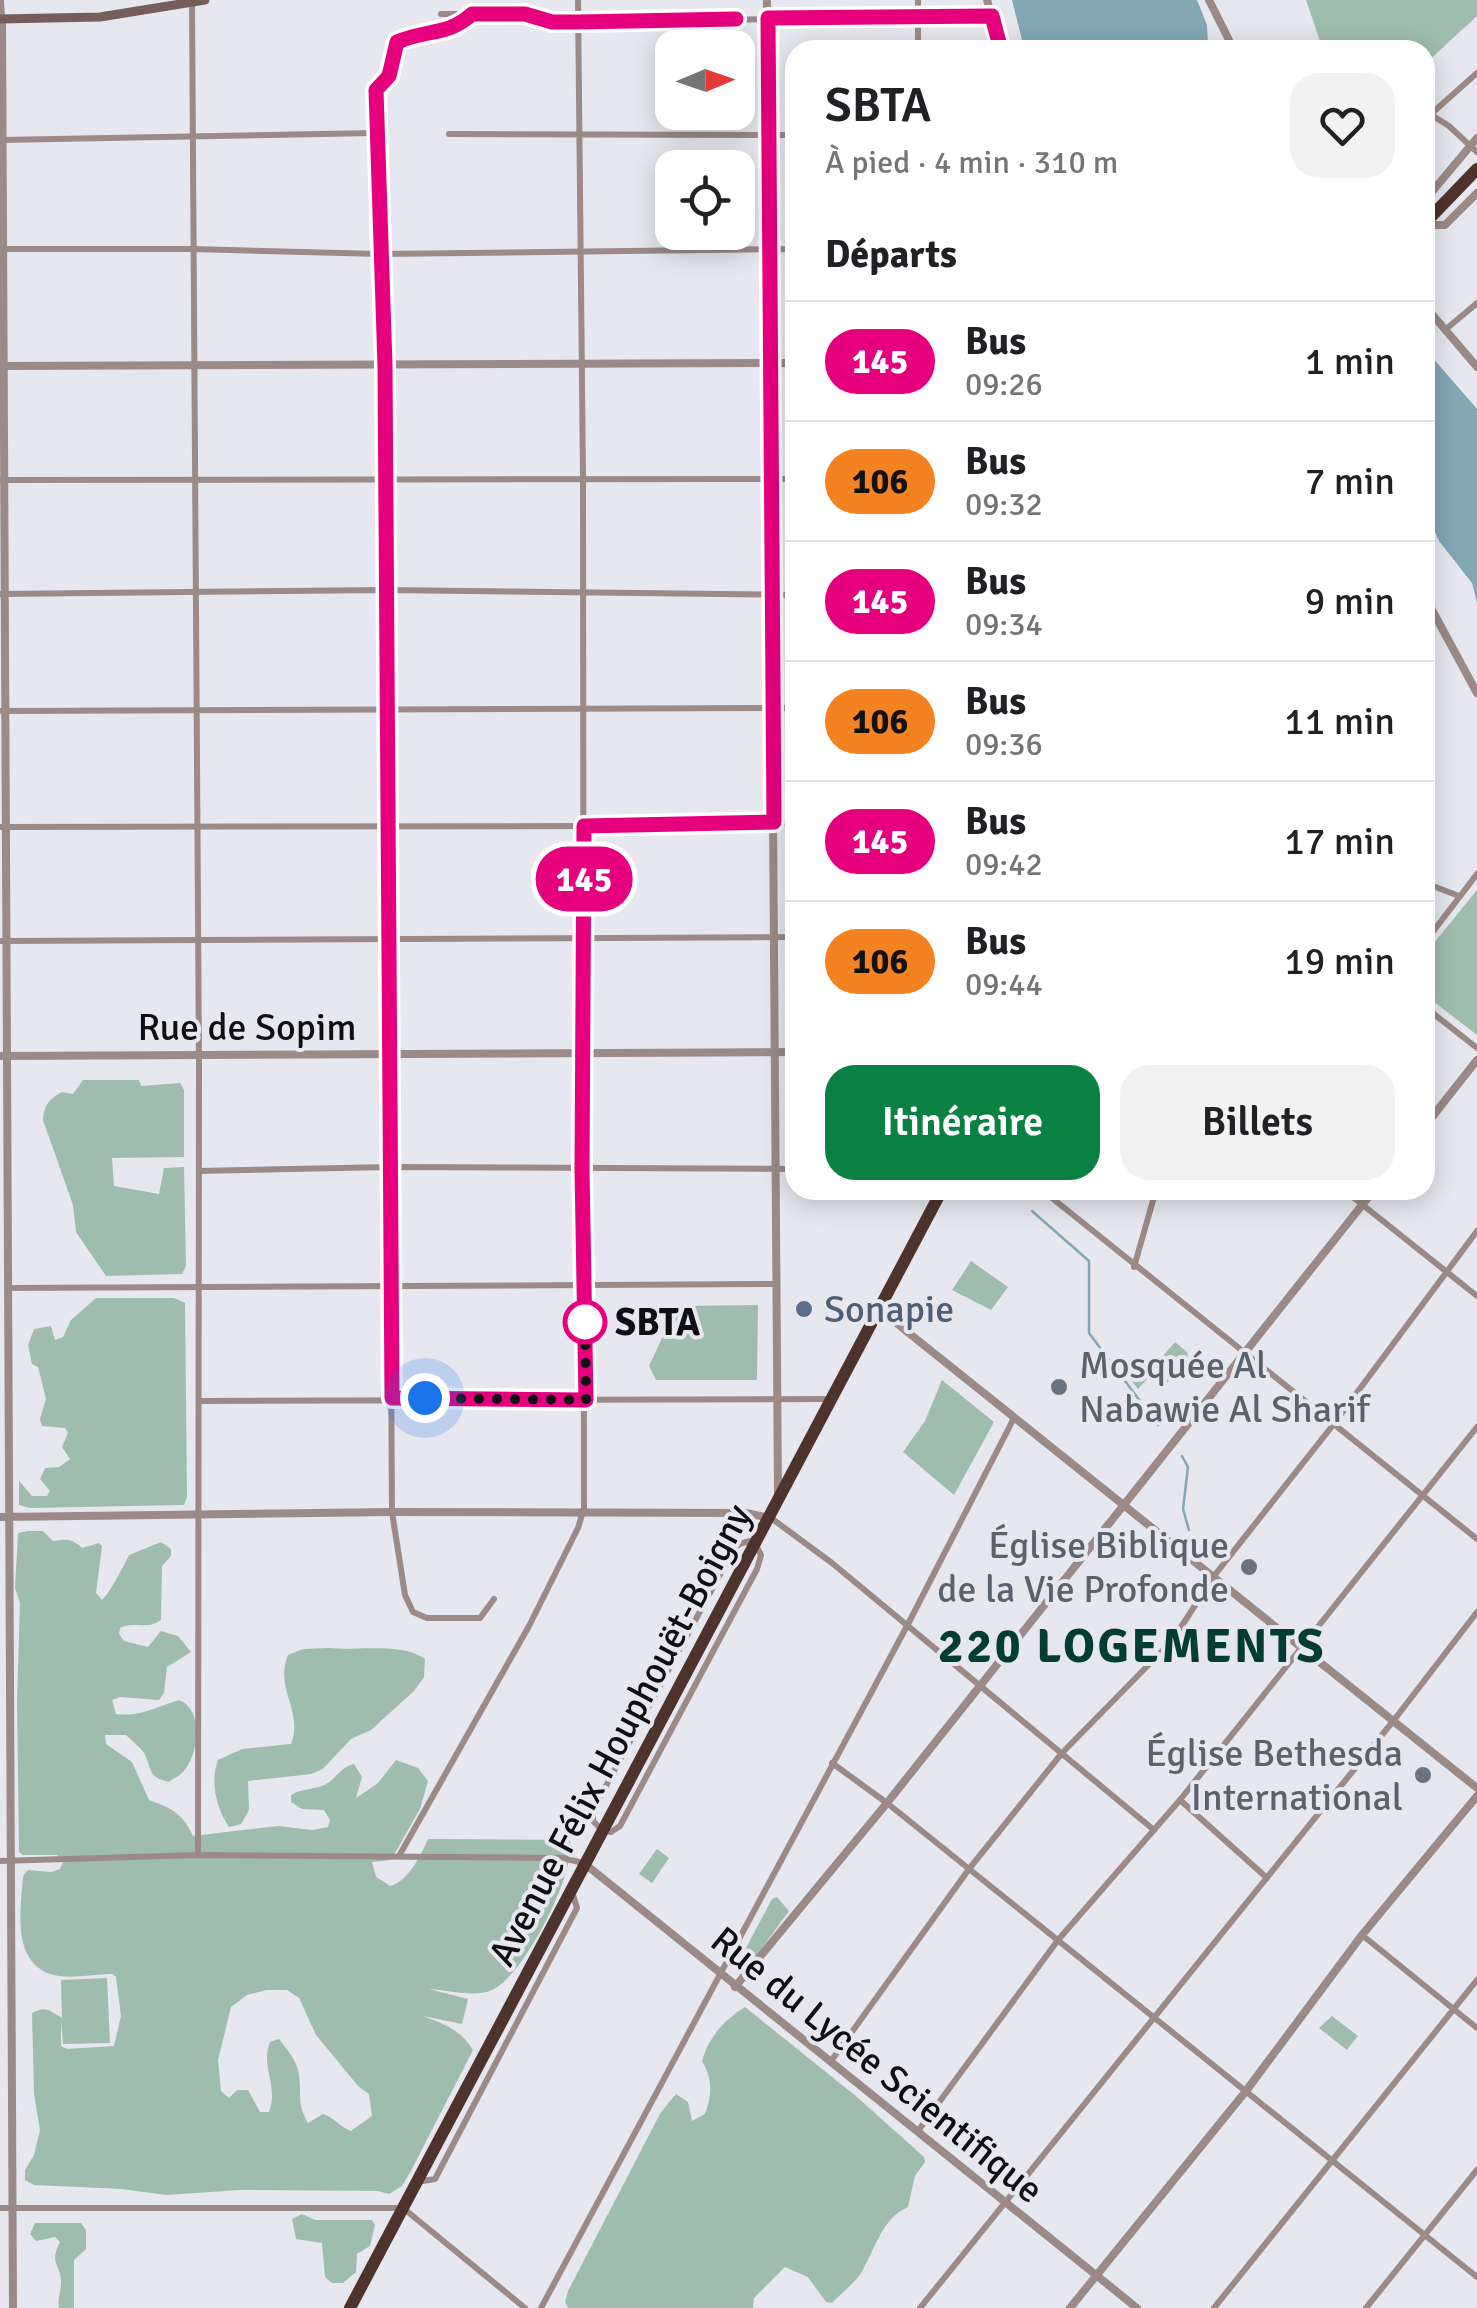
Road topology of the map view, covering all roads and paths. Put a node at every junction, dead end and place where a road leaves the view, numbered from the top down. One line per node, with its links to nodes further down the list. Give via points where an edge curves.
1 (1, 0): 14 (street)
2 (205, 0): 8 (main road)
3 (578, 0): 15 (street)
4 (768, 0): 13 (street)
5 (918, 0): 12 (street)
6 (987, 0): 11 (street)
7 (1209, 0): 18 (street)
8 (192, 4): 14 (main road, via 100,17); 27 (street)
9 (442, 14): 10 (street)
10 (472, 14): 15 (street); 22 (street, via 457,28 397,42 389,76 376,90)
11 (992, 16): 12 (street); 17 (street)
12 (918, 17): 13 (street); 16 (street)
13 (768, 18): 15 (street); 24 (street)
14 (1, 19): 29 (street)
15 (578, 22): 26 (street)
16 (918, 40)
17 (998, 40)
18 (1229, 40)
19 (1477, 72): 20 (street)
20 (1435, 107)
21 (1435, 119): 30 (street)
22 (375, 134): 27 (street); 41 (street)
23 (449, 134): 26 (street)
24 (768, 134): 25 (street); 26 (street); 38 (street)
25 (785, 135)
26 (579, 136): 40 (street)
27 (192, 138): 29 (street); 37 (street)
28 (1477, 138): 30 (street)
29 (2, 140): 36 (street)
30 (1473, 149): 32 (street)
31 (1477, 168): 34 (highway)
32 (1435, 189)
33 (1477, 193): 35 (street, via 1444,225)
34 (1435, 213)
35 (1435, 225)
36 (1, 249): 37 (street); 49 (street)
37 (192, 249): 41 (street); 48 (street)
38 (769, 249): 39 (street); 40 (street); 45 (street)
39 (785, 249)
40 (580, 252): 41 (street); 47 (street)
41 (379, 254): 50 (street)
42 (1477, 303): 44 (street)
43 (1435, 318): 44 (street)
44 (1445, 330): 51 (street)
45 (770, 362): 46 (street); 47 (street); 57 (street)
46 (785, 363)
47 (581, 364): 50 (street); 52 (street)
48 (194, 365): 49 (street); 50 (street); 56 (street)
49 (2, 366): 55 (street)
50 (385, 366): 53 (street)
51 (1477, 367)
52 (584, 477): 53 (street); 57 (street); 59 (street)
53 (386, 479): 56 (street); 58 (street)
54 (785, 479): 57 (street)
55 (2, 480): 56 (street); 61 (street)
56 (193, 480): 60 (street)
57 (771, 480): 62 (street)
58 (387, 590): 59 (street); 60 (street); 66 (street)
59 (584, 590): 62 (street); 69 (street)
60 (195, 591): 61 (street); 68 (street)
61 (2, 594): 71 (street)
62 (772, 595): 63 (street); 70 (street)
63 (785, 595)
64 (1435, 615): 65 (street)
65 (1477, 692)
66 (388, 707): 68 (street); 69 (street); 76 (street)
67 (785, 708): 70 (street)
68 (196, 709): 71 (street); 77 (street)
69 (584, 709): 70 (street); 74 (street)
70 (772, 709): 72 (street)
71 (3, 711): 75 (street)
72 (774, 822): 73 (street); 74 (street); 83 (street)
73 (785, 822)
74 (584, 826): 76 (street); 86 (street)
75 (3, 827): 77 (street); 87 (street)
76 (389, 827): 77 (street); 84 (street)
77 (196, 828): 85 (street)
78 (1477, 874): 80 (street)
79 (1435, 887): 80 (street)
80 (1459, 896): 81 (street)
81 (1435, 928)
82 (785, 936): 83 (street)
83 (774, 937): 86 (street); 90 (street)
84 (390, 938): 85 (street); 86 (street); 93 (street)
85 (196, 940): 87 (street); 95 (street)
86 (584, 940): 92 (street)
87 (3, 941): 94 (street)
88 (1435, 1015): 89 (street)
89 (1477, 1048)
90 (775, 1052): 91 (street, Rue de Sopim); 92 (street, Rue de Sopim); 100 (street)
91 (785, 1052)
92 (584, 1053): 93 (street, Rue de Sopim); 99 (street)
93 (391, 1054): 95 (street, Rue de Sopim); 98 (street)
94 (3, 1056): 95 (street, Rue de Sopim); 116 (street)
95 (199, 1056): 102 (street)
96 (1477, 1060): 97 (street)
97 (1435, 1113)
98 (390, 1167): 99 (street); 102 (street); 113 (street)
99 (582, 1169): 100 (street); 114 (street)
100 (776, 1170): 101 (street); 112 (street)
101 (785, 1170)
102 (199, 1171): 115 (street)
103 (937, 1200): 118 (highway, Avenue Félix Houphouët-Boigny)
104 (1054, 1200): 110 (street)
105 (1153, 1200): 110 (street)
106 (1357, 1200): 108 (street)
107 (1365, 1200): 108 (street)
108 (1362, 1204): 111 (street); 119 (street)
109 (1477, 1231): 111 (street)
110 (1134, 1267): 119 (street)
111 (1446, 1271): 117 (street); 126 (street)
112 (777, 1284): 114 (street); 123 (street)
113 (392, 1285): 114 (street); 115 (street); 120 (street)
114 (584, 1285): 122 (street)
115 (199, 1286): 116 (street); 124 (street)
116 (8, 1288): 134 (street)
117 (1477, 1296)
118 (880, 1310): 121 (highway, Avenue Félix Houphouët-Boigny); 125 (street)
119 (1242, 1353): 126 (street); 130 (street)
120 (392, 1398): 122 (street); 124 (street); 131 (street)
121 (832, 1399): 123 (street); 129 (highway, Avenue Félix Houphouët-Boigny)
122 (586, 1400): 123 (street); 132 (street)
123 (778, 1400): 129 (street)
124 (200, 1401): 133 (street)
125 (1014, 1418): 130 (street); 140 (street)
126 (1333, 1425): 128 (street); 137 (street)
127 (1477, 1427): 128 (street)
128 (1423, 1495): 136 (street); 141 (street)
129 (778, 1500): 135 (highway, Avenue Félix Houphouët-Boigny)
130 (1125, 1504): 137 (street); 142 (street)
131 (392, 1512): 132 (street); 133 (street); 138 (street, via 412,1612 480,1618)
132 (583, 1514): 135 (street); 151 (street, via 529,1626)
133 (198, 1515): 134 (street); 150 (street)
134 (4, 1517): 152 (street)
135 (770, 1518): 140 (street); 153 (highway, Avenue Félix Houphouët-Boigny)
136 (1477, 1539)
137 (1214, 1576): 141 (street); 144 (street, via 1172,1641)
138 (494, 1599)
139 (1477, 1612): 143 (street)
140 (907, 1626): 142 (street); 145 (street)
141 (1302, 1648): 143 (street); 147 (street)
142 (978, 1686): 144 (street); 148 (street)
143 (1394, 1720): 146 (street); 155 (street)
144 (1062, 1753): 149 (street); 154 (street)
145 (832, 1763): 148 (street); 158 (street)
146 (1477, 1792): 156 (street)
147 (1180, 1800): 149 (street); 155 (street)
148 (887, 1803): 154 (street); 160 (street)
149 (1154, 1830): 157 (street)
150 (198, 1855): 151 (street); 152 (street)
151 (399, 1856): 153 (street, via 563,1858)
152 (5, 1861): 171 (street)
153 (584, 1864): 158 (street, Rue du Lycée Scientifique); 172 (highway, Avenue Félix Houphouët-Boigny)
154 (969, 1869): 157 (street); 164 (street)
155 (1267, 1878): 162 (street)
156 (1362, 1935): 161 (street); 165 (street)
157 (1058, 1940): 162 (street); 166 (street)
158 (719, 1973): 160 (street, Rue du Lycée Scientifique); 179 (street)
159 (1477, 1980): 161 (street)
160 (735, 1988): 164 (street, Rue du Lycée Scientifique)
161 (1453, 2010): 163 (street); 167 (street)
162 (1155, 2018): 165 (street); 169 (street)
163 (1477, 2028)
164 (831, 2061): 166 (street, Rue du Lycée Scientifique)
165 (1246, 2091): 167 (street); 174 (street)
166 (918, 2131): 169 (street, Rue du Lycée Scientifique)
167 (1333, 2161): 173 (street); 183 (street)
168 (1477, 2170): 173 (street)
169 (1007, 2203): 174 (street, Rue du Lycée Scientifique); 180 (street)
170 (0, 2208): 171 (street)
171 (12, 2208): 172 (street); 176 (street)
172 (403, 2208): 177 (highway, Avenue Félix Houphouët-Boigny); 178 (street)
173 (1426, 2236): 175 (street); 184 (street)
174 (1096, 2276): 181 (street); 182 (street, Rue du Lycée Scientifique)
175 (1477, 2277)
176 (13, 2308)
177 (350, 2308)
178 (525, 2308)
179 (541, 2308)
180 (920, 2308)
181 (1070, 2308)
182 (1137, 2308)
183 (1214, 2308)
184 (1366, 2308)

